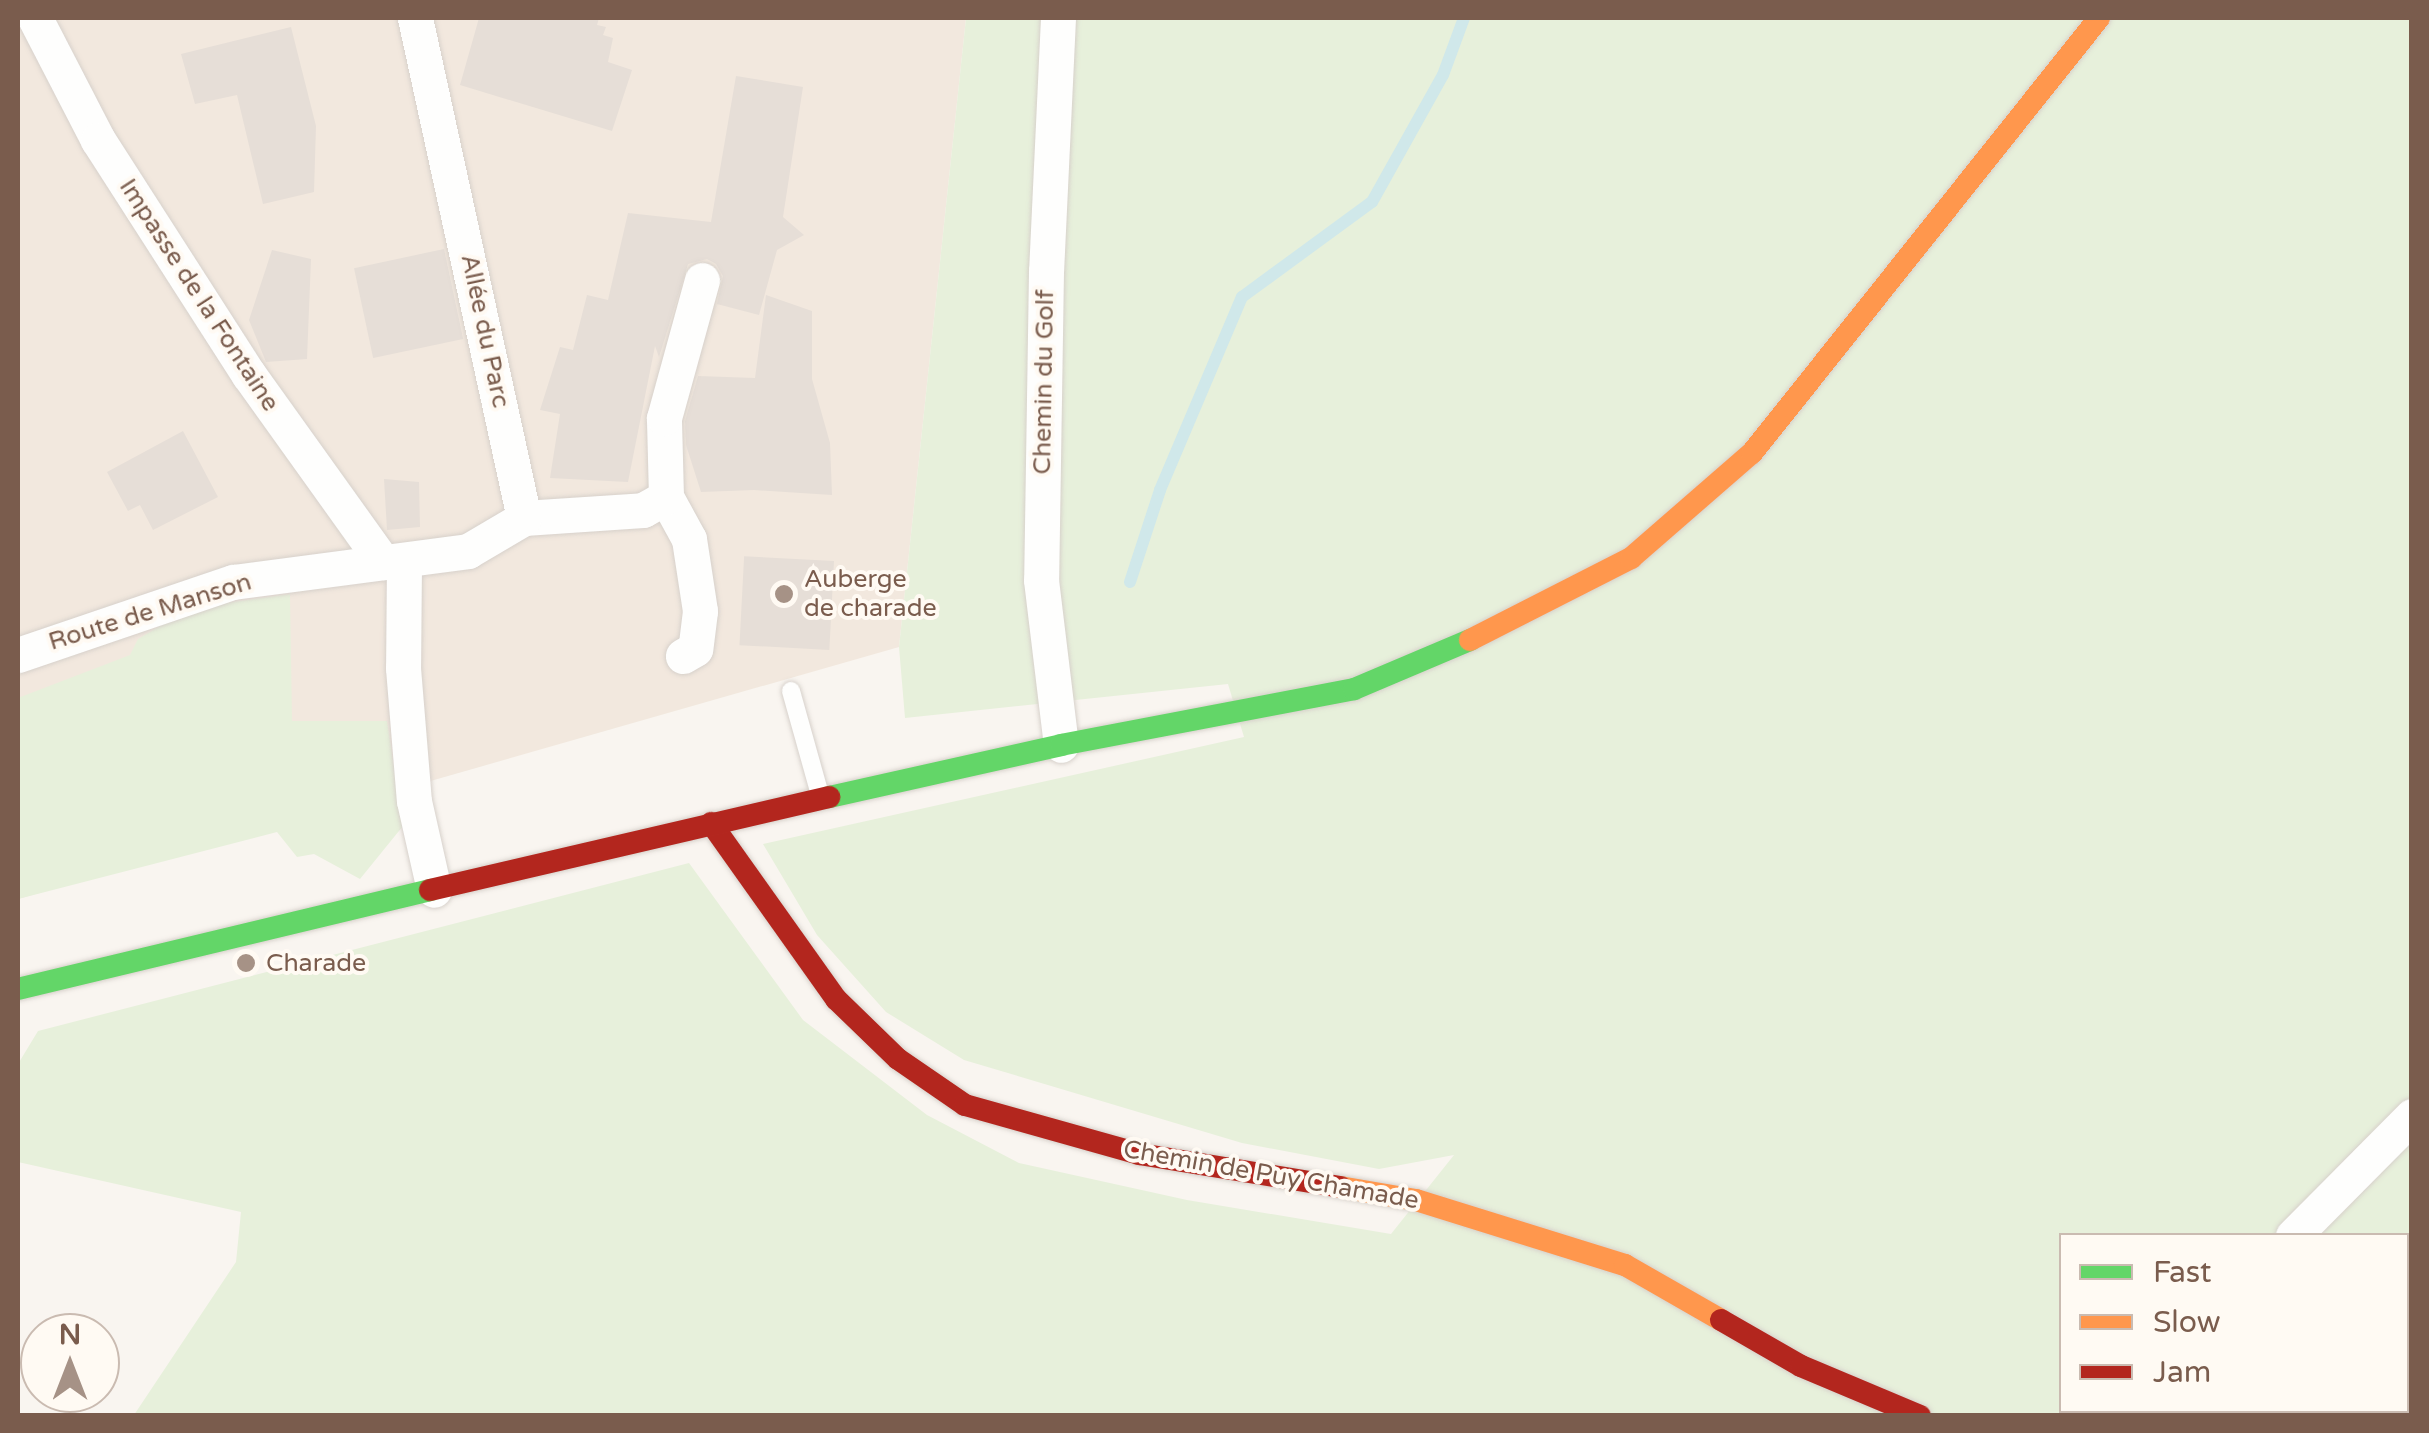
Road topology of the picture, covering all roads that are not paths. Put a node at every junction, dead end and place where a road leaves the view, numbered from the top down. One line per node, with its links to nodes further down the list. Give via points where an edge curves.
1 (35, 18): 8 (street, Impasse de la Fontaine, via 98,140 249,375)
2 (415, 18): 7 (street, Allée du Parc)
3 (1058, 18): 12 (street, Chemin du Golf, via 1040,580)
4 (2099, 18): 12 (street, via 1752,454 1631,558 1492,630 1354,689)
5 (702, 280): 6 (street, via 664,418)
6 (666, 497): 7 (street, via 643,510); 10 (street, via 689,539 700,611 696,649)
7 (524, 518): 8 (street, via 468,551)
8 (393, 562): 9 (street, Route de Manson, via 233,582); 15 (street, via 414,801)
9 (18, 655)
10 (683, 656)
11 (790, 691): 13 (lane)
12 (1060, 745): 13 (street)
13 (821, 800): 14 (street)
14 (710, 823): 15 (street); 19 (street, Chemin de Puy Chamade, via 836,1000 898,1060 966,1106 1139,1154 1416,1200 1625,1265 1801,1366)
15 (434, 890): 16 (street)
16 (18, 989)
17 (2412, 1116): 18 (street)
18 (2296, 1233)
19 (1920, 1416)

